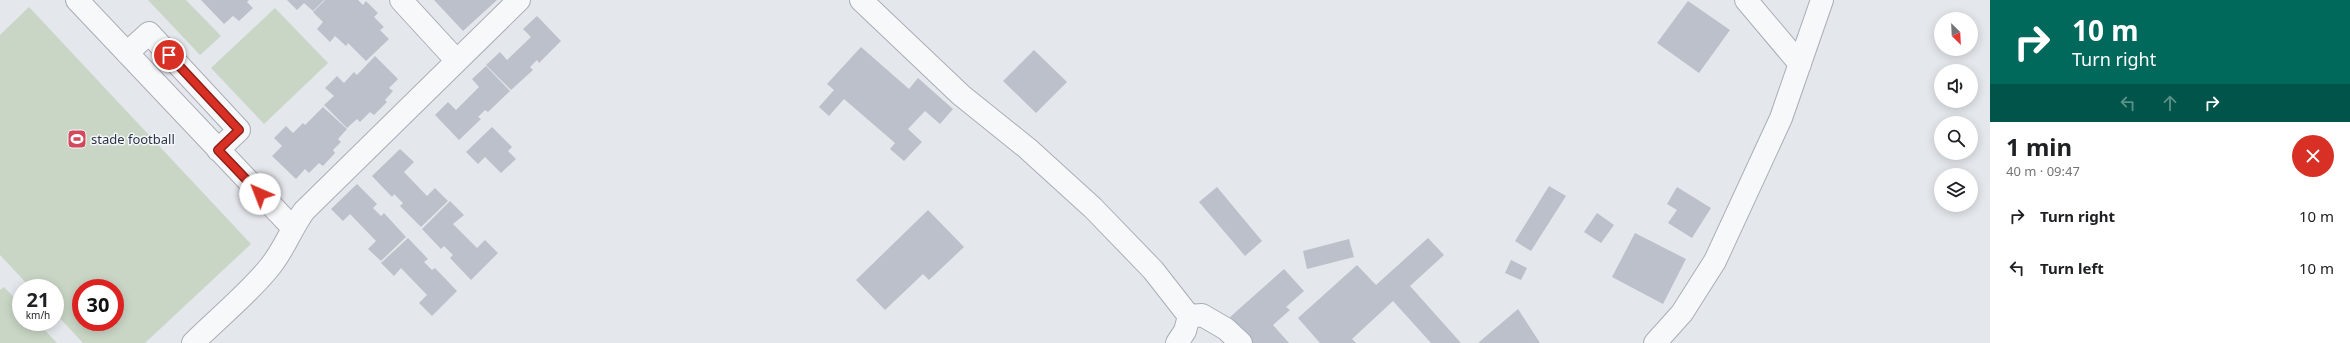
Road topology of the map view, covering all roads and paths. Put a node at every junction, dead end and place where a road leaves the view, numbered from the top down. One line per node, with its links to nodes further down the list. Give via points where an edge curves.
1 (77, 0): 7 (street)
2 (401, 0): 8 (street)
3 (519, 0): 8 (street)
4 (861, 0): 12 (street, via 962,95 1027,148 1093,208 1153,270)
5 (1746, 0): 9 (street)
6 (1822, 0): 9 (street)
7 (127, 54): 10 (street); 10 (street, via 149,33 239,130)
8 (457, 61): 11 (street, via 304,211)
9 (1800, 64): 16 (street, via 1781,118 1714,261 1682,313)
10 (218, 150): 11 (street)
11 (292, 227): 13 (street, via 286,245 269,268)
12 (1189, 316): 14 (street, via 1185,331); 15 (street, via 1202,315 1226,329)
13 (193, 343)
14 (1177, 343)
15 (1241, 343)
16 (1655, 343)

